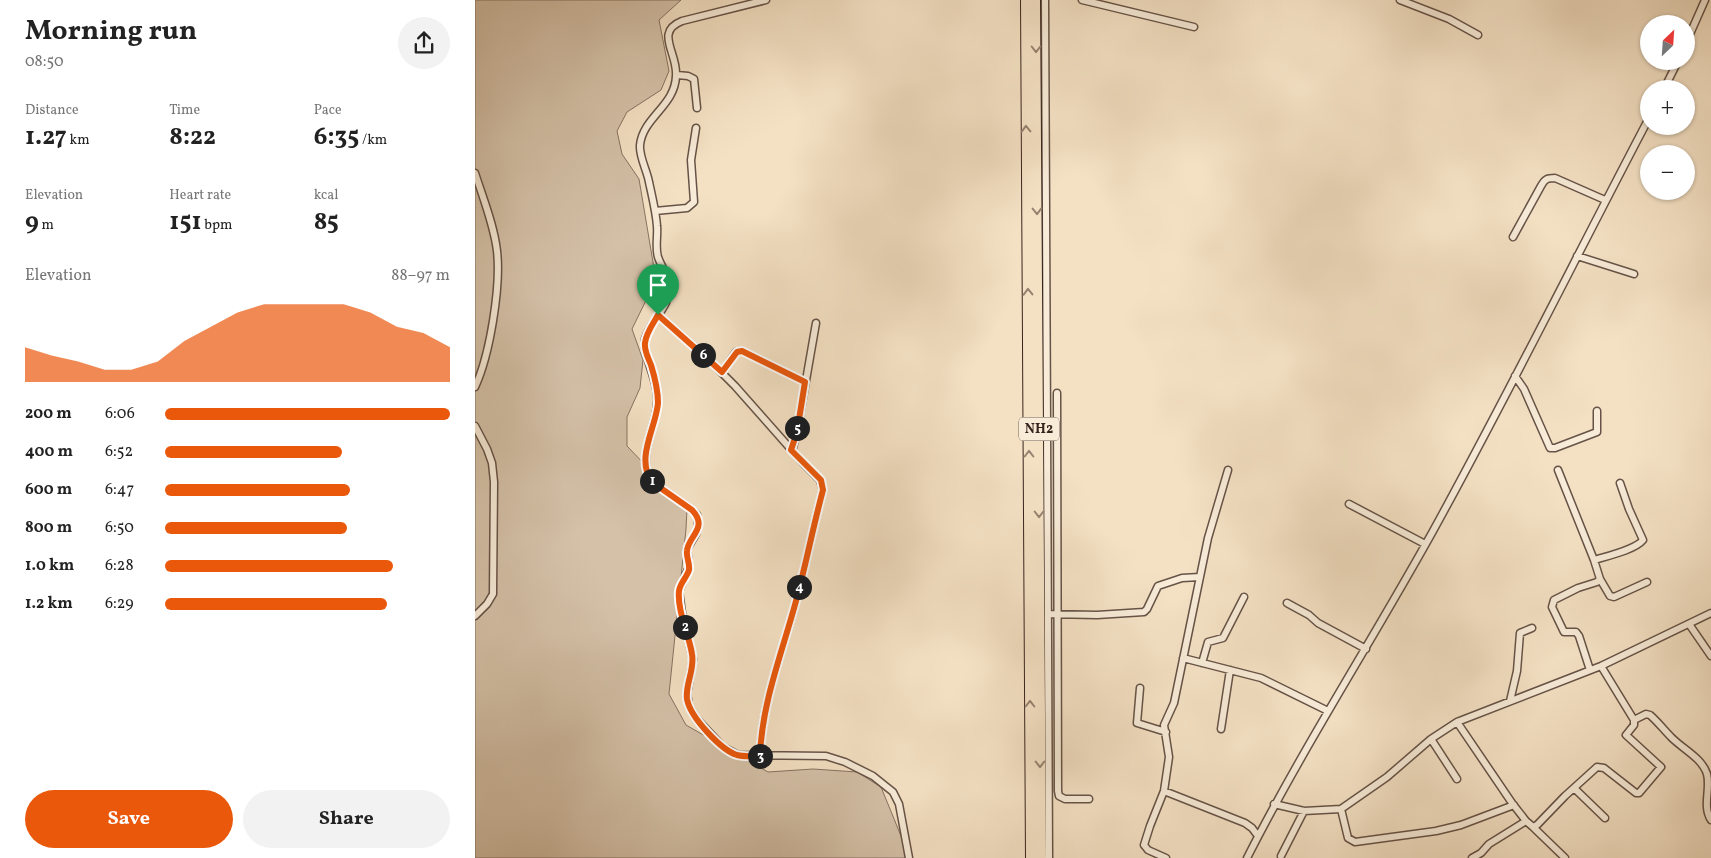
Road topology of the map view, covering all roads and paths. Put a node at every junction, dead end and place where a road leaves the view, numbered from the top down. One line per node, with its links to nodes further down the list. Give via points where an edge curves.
1 (766, 0): 11 (street, via 670,26 668,41)
2 (1025, 0): 80 (highway, NH2, one-way to 2)
3 (1035, 0): 81 (highway, NH2, one-way to 81)
4 (1045, 0): 43 (street)
5 (1082, 0): 9 (street)
6 (1400, 0): 10 (street, via 1449,19)
7 (1705, 0): 8 (street)
8 (1695, 23)
9 (1194, 27)
10 (1477, 35)
11 (677, 75): 12 (street, via 694,79); 17 (street, via 670,98 650,122 640,145)
12 (697, 108)
13 (696, 128): 17 (street, via 691,160 694,202 687,208)
14 (1640, 135): 16 (street)
15 (475, 173): 26 (street, via 497,249 498,267 487,348)
16 (1605, 200): 18 (street, via 1555,178 1548,178); 19 (street)
17 (655, 211): 21 (street, via 658,256 670,291)
18 (1513, 237)
19 (1577, 256): 20 (street); 24 (street)
20 (1634, 274)
21 (658, 315): 23 (street); 63 (street, via 645,338 658,392 646,468 652,482 692,510 698,520 696,534 687,549 688,571 679,591 693,659 687,700 695,717 723,747 738,755)
22 (816, 323): 25 (street)
23 (722, 372): 25 (street, via 737,352 742,351); 30 (street)
24 (1515, 376): 28 (street, via 1550,448 1597,432); 35 (street)
25 (805, 382): 30 (street)
26 (475, 387)
27 (1057, 393): 44 (street)
28 (1597, 411)
29 (475, 426): 45 (street, via 492,463 494,482 493,594)
30 (791, 450): 63 (street, via 821,480 823,490 796,601 772,680)
31 (1228, 470): 37 (street)
32 (1558, 470): 36 (street)
33 (1619, 483): 36 (street, via 1643,540 1617,554)
34 (1349, 504): 35 (street)
35 (1425, 544): 48 (street)
36 (1594, 560): 38 (street)
37 (1200, 577): 44 (street, via 1182,578 1158,586 1144,612); 50 (street)
38 (1600, 580): 39 (street, via 1612,597); 54 (street, via 1565,594 1551,605 1563,630 1576,632 1579,636)
39 (1647, 582)
40 (1244, 597): 51 (street, via 1223,638 1208,642)
41 (1287, 603): 48 (street, via 1318,624)
42 (1711, 613): 46 (street)
43 (1048, 614): 44 (street); 82 (street)
44 (1058, 614): 67 (street, via 1058,791 1061,798)
45 (475, 616)
46 (1689, 624): 49 (street); 52 (street)
47 (1532, 628): 56 (street, via 1520,633 1517,671)
48 (1366, 648): 57 (street)
49 (1711, 656)
50 (1183, 658): 51 (street); 61 (street, via 1174,703 1164,725)
51 (1202, 663): 53 (street)
52 (1601, 666): 54 (street); 58 (street)
53 (1230, 670): 57 (street, via 1261,678); 60 (street)
54 (1590, 670): 56 (street)
55 (1140, 688): 61 (street, via 1137,724)
56 (1510, 701): 59 (street)
57 (1328, 711): 68 (street)
58 (1634, 720): 65 (street, via 1626,736 1661,767 1641,792 1636,793 1600,767); 73 (street, via 1650,715 1701,764 1707,773 1707,808)
59 (1457, 722): 62 (street); 69 (street)
60 (1221, 729)
61 (1166, 732): 66 (street, via 1169,757)
62 (1431, 739): 64 (street); 70 (street, via 1387,777)
63 (760, 756): 79 (street, via 825,756 873,776 893,792 899,804)
64 (1457, 779)
65 (1574, 788): 72 (street); 75 (street)
66 (1164, 791): 76 (street, via 1245,823); 83 (street, via 1144,845)
67 (1089, 799)
68 (1274, 804): 71 (street); 76 (street)
69 (1514, 806): 70 (street, via 1436,831 1355,842 1348,838); 74 (street)
70 (1341, 809): 71 (street)
71 (1304, 811): 78 (street)
72 (1605, 818)
73 (1711, 820)
74 (1525, 821): 75 (street); 77 (street, via 1489,844)
75 (1533, 827): 86 (street)
76 (1258, 836): 84 (street)
77 (1484, 855): 85 (street)
78 (1281, 856)
79 (909, 858)
80 (1031, 858)
81 (1041, 858)
82 (1049, 858)
83 (1166, 858)
84 (1247, 858)
85 (1472, 858)
86 (1565, 858)

